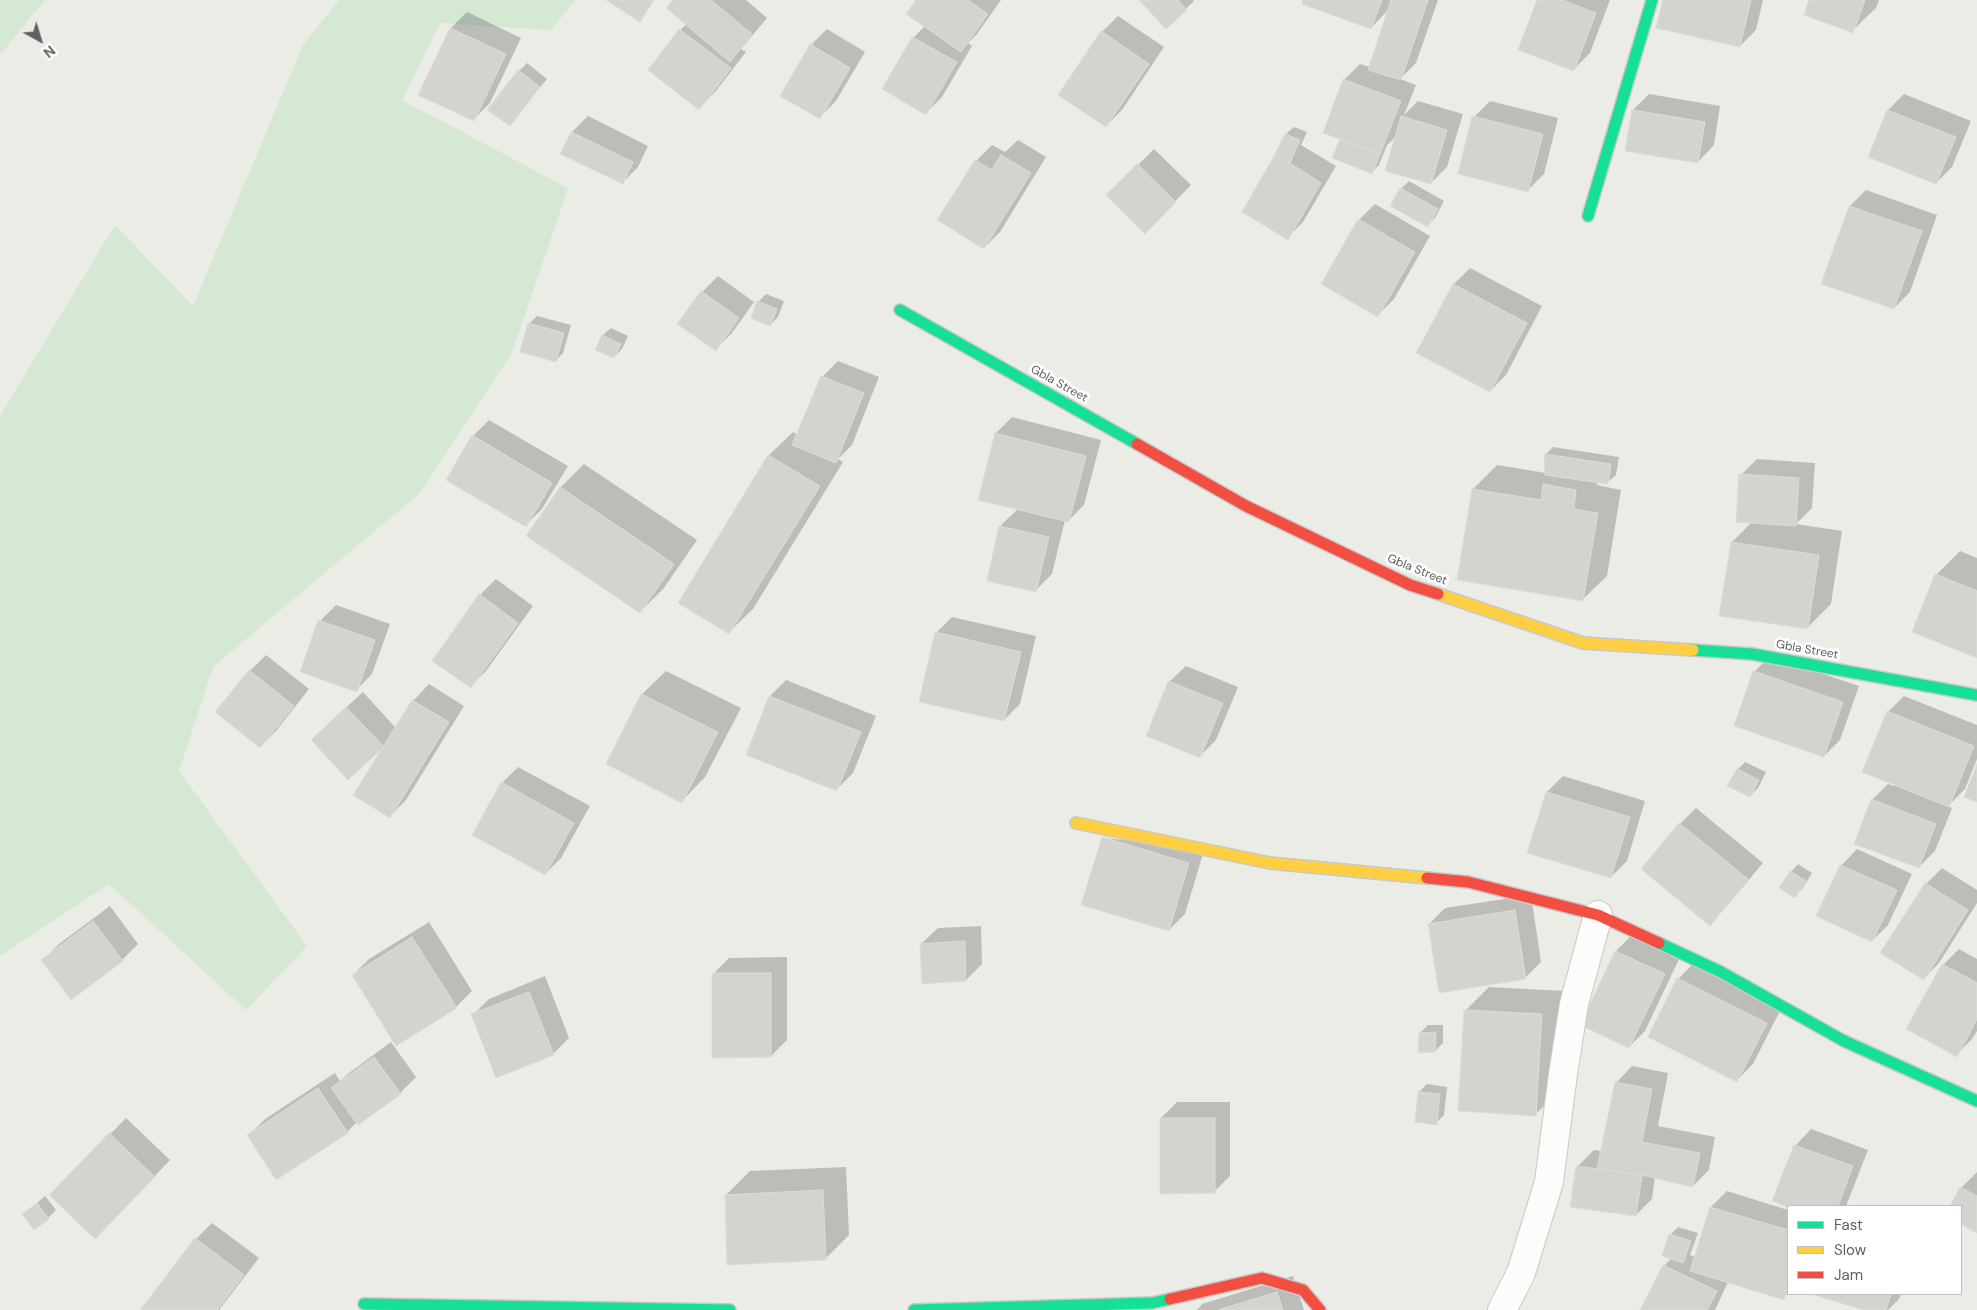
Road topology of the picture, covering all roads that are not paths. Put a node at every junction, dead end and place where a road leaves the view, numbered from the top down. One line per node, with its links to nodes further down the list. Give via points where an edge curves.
1 (1652, 0): 2 (street)
2 (1588, 216)
3 (900, 310): 4 (street, Gbla Street, via 1246,506 1410,585 1583,643 1752,654)
4 (1977, 695)
5 (1076, 823): 6 (street, via 1270,863 1468,882)
6 (1598, 915): 7 (street, via 1721,972 1844,1041); 12 (street, via 1574,1004 1549,1182 1521,1273)
7 (1977, 1101)
8 (364, 1304): 9 (street)
9 (730, 1310)
10 (914, 1310): 11 (street, via 1152,1303 1262,1278 1303,1290)
11 (1320, 1310)
12 (1502, 1310)

